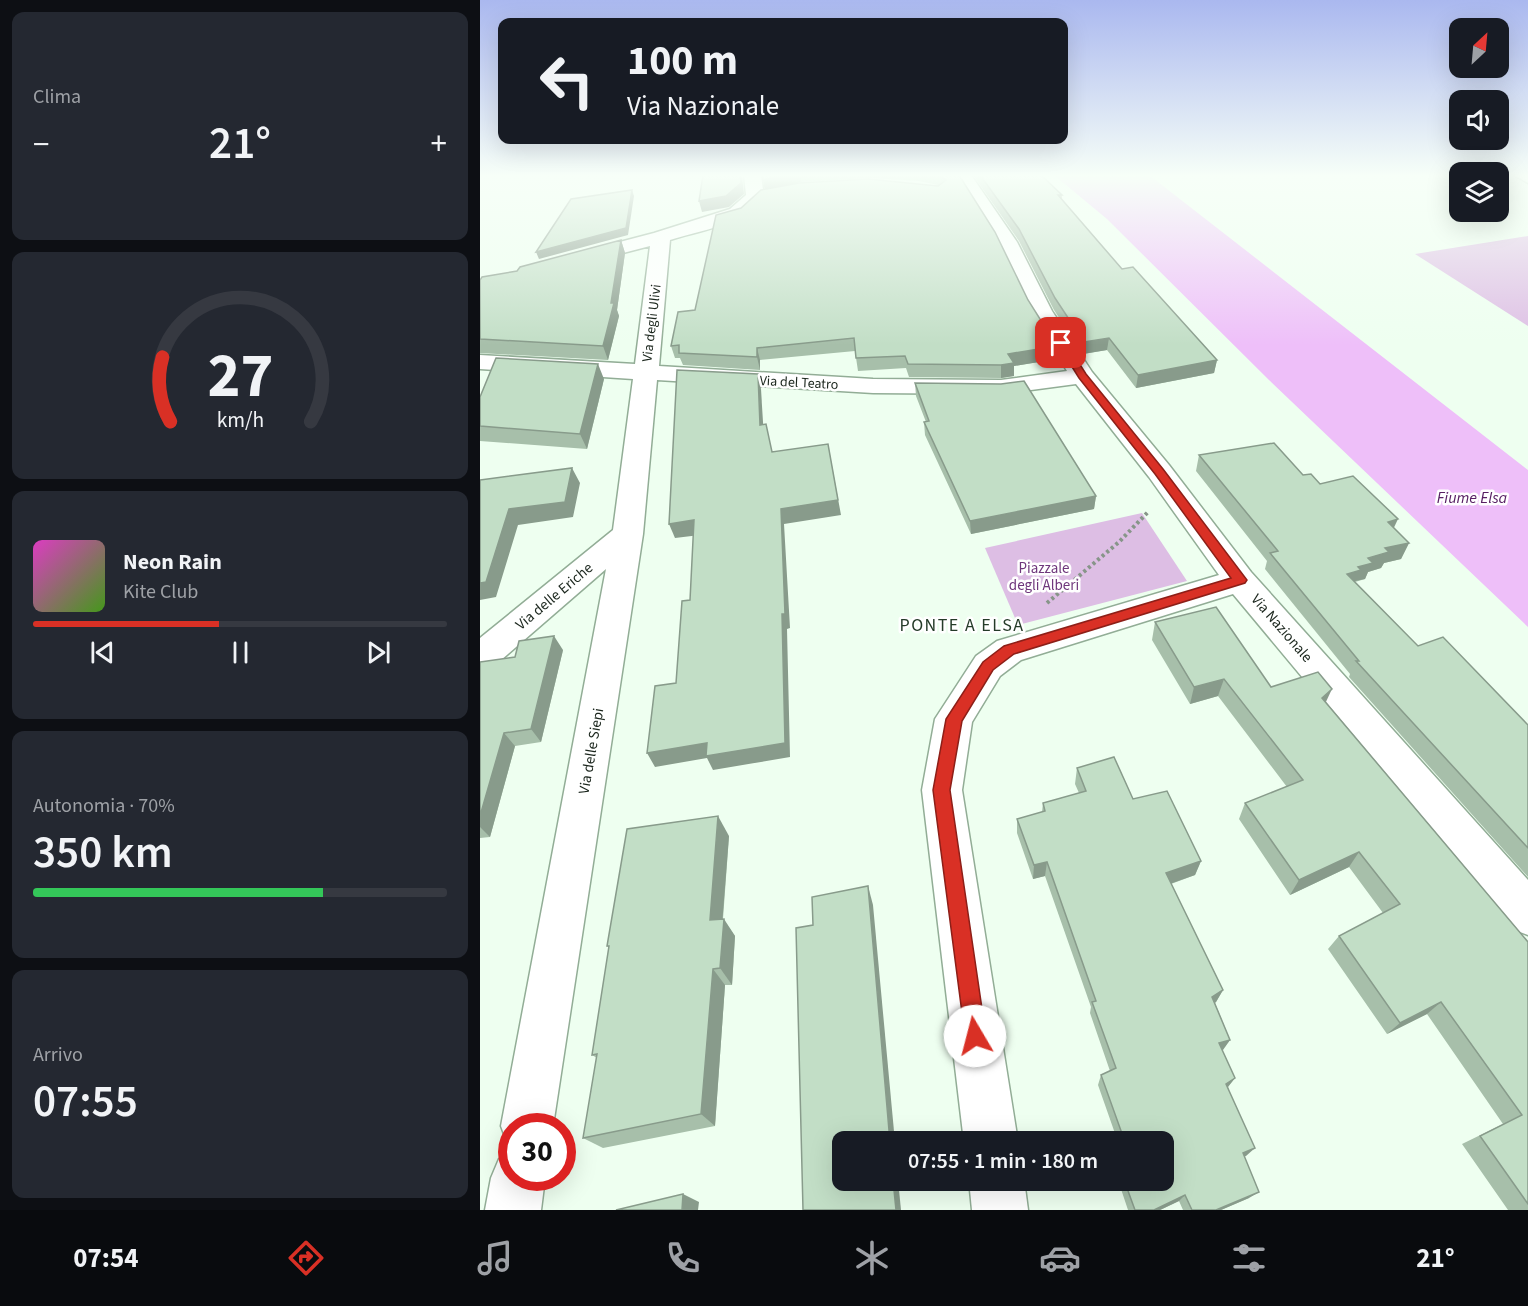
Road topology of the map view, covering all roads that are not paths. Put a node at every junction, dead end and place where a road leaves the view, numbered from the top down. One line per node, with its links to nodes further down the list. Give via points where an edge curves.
1 (678, 231): 3 (street)
2 (1000, 231): 7 (street, Via Nazionale, via 1041,311)
3 (661, 237): 4 (street); 6 (street, Via degli Ulivi)
4 (558, 265)
5 (480, 362): 6 (street, Via del Teatro)
6 (645, 373): 7 (street, Via del Teatro, via 873,386 1001,387); 8 (street, Via delle Siepi)
7 (1082, 376): 9 (street, Via Nazionale)
8 (628, 534): 10 (street, Via delle Eriche); 12 (street, Via delle Siepi)
9 (1240, 580): 11 (street, Via Nazionale); 13 (street, via 1009,650 988,666 954,719 942,790)
10 (480, 658)
11 (1528, 913)
12 (529, 1113)
13 (988, 1131)
14 (516, 1191): 16 (street)
15 (997, 1191): 17 (street)
16 (513, 1210)
17 (1000, 1210)

